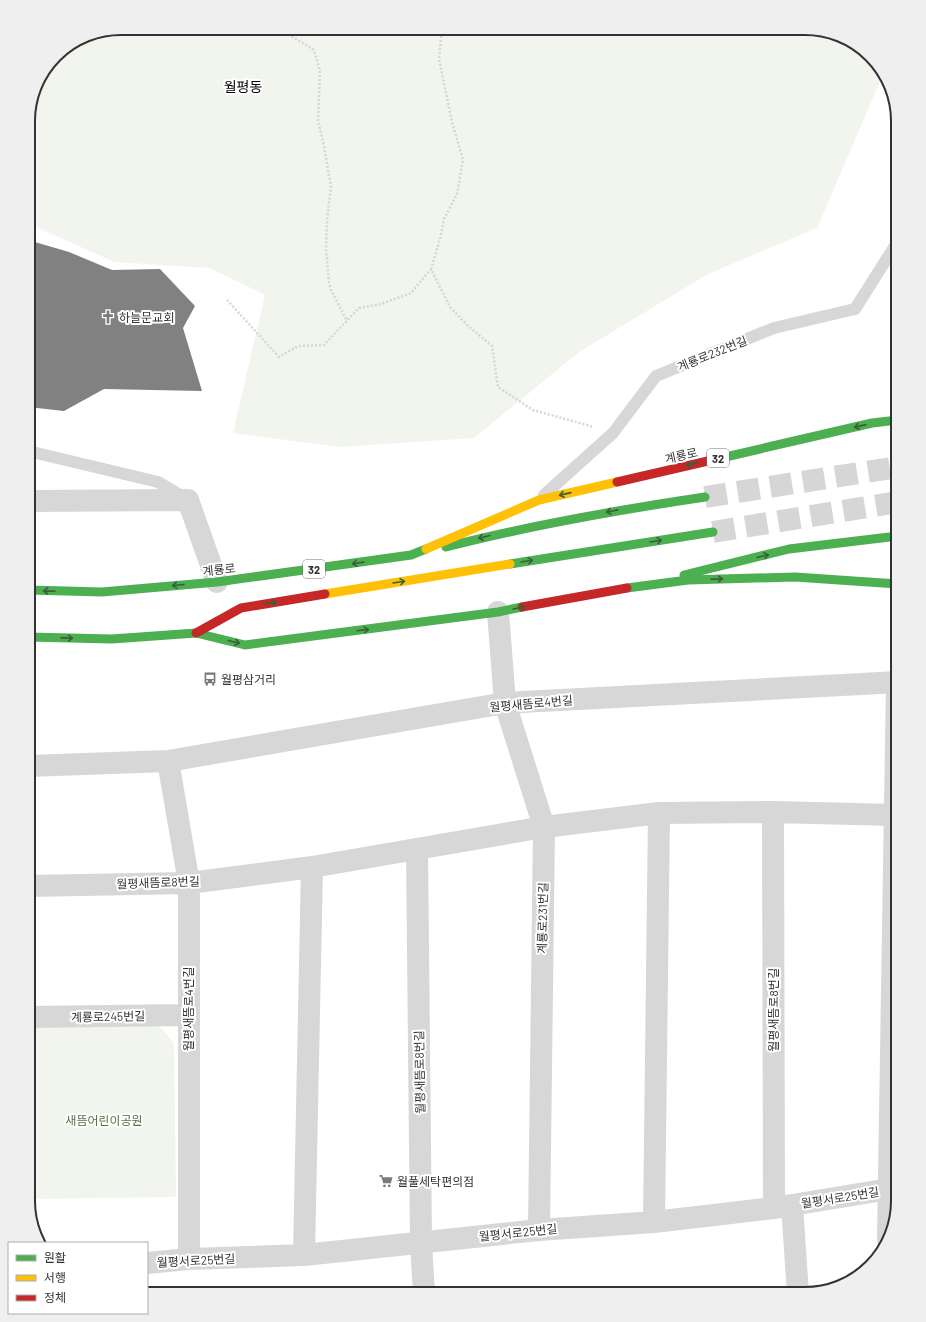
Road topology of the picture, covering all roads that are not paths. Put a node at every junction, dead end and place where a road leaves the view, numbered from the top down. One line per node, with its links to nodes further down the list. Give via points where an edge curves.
1 (891, 252): 6 (lane, 계룡로232번길, via 855,309 774,328 656,376 613,433)
2 (891, 421): 6 (main road, 계룡로 / 32, one-way to 6, via 872,423)
3 (35, 453): 5 (lane, via 158,482)
4 (705, 497): 10 (main road, one-way to 10, via 624,509 505,532)
5 (188, 500): 7 (street); 11 (street)
6 (539, 500): 10 (main road, 32)
7 (35, 501)
8 (713, 532): 16 (main road, one-way to 8, via 241,608)
9 (891, 537): 13 (main road, one-way to 9, via 789,550)
10 (410, 555): 11 (main road, 계룡로 / 32, one-way to 11)
11 (217, 582): 14 (main road, 계룡로 / 32, one-way to 14, via 102,592)
12 (891, 584): 13 (main road, one-way to 12, via 688,580 795,577)
13 (644, 585): 15 (main road, one-way to 13)
14 (35, 590)
15 (498, 612): 16 (main road, one-way to 15, via 245,645); 19 (street, 계룡로231번길)
16 (196, 633): 17 (main road, one-way to 16, via 112,639)
17 (35, 637)
18 (891, 682): 19 (street, 월평새뜸로4번길)
19 (505, 703): 20 (street, 월평새뜸로4번길); 25 (street, 계룡로231번길)
20 (168, 761): 21 (street, 월평새뜸로4번길); 28 (street, 월평새뜸로4번길)
21 (35, 766)
22 (773, 812): 23 (street, 월평새뜸로8번길); 24 (street, 월평새뜸로8번길); 34 (street, 월평새뜸로8번길)
23 (659, 813): 25 (street, 월평새뜸로8번길); 35 (street)
24 (891, 815)
25 (544, 827): 26 (street, 월평새뜸로8번길); 37 (street, 계룡로231번길)
26 (417, 850): 27 (street, 월평새뜸로8번길); 38 (street, 월평새뜸로8번길)
27 (312, 866): 28 (street, 월평새뜸로8번길); 39 (street)
28 (189, 882): 29 (street, 월평새뜸로8번길); 30 (street, 월평새뜸로4번길)
29 (35, 886)
30 (188, 1015): 31 (street, 계룡로245번길); 40 (street, 월평새뜸로4번길)
31 (35, 1017)
32 (891, 1120): 33 (street)
33 (889, 1189): 34 (street, 월평서로25번길); 36 (street)
34 (783, 1207): 35 (street, 월평서로25번길); 43 (street, 월평새뜸로8번길)
35 (654, 1222): 37 (street, 월평서로25번길)
36 (888, 1222)
37 (538, 1230): 38 (street, 월평서로25번길)
38 (422, 1242): 39 (street, 월평서로25번길); 42 (street, 월평새뜸로8번길)
39 (304, 1255): 40 (street, 월평서로25번길)
40 (189, 1259): 41 (street, 월평서로25번길)
41 (148, 1263)
42 (424, 1287)
43 (797, 1287)

